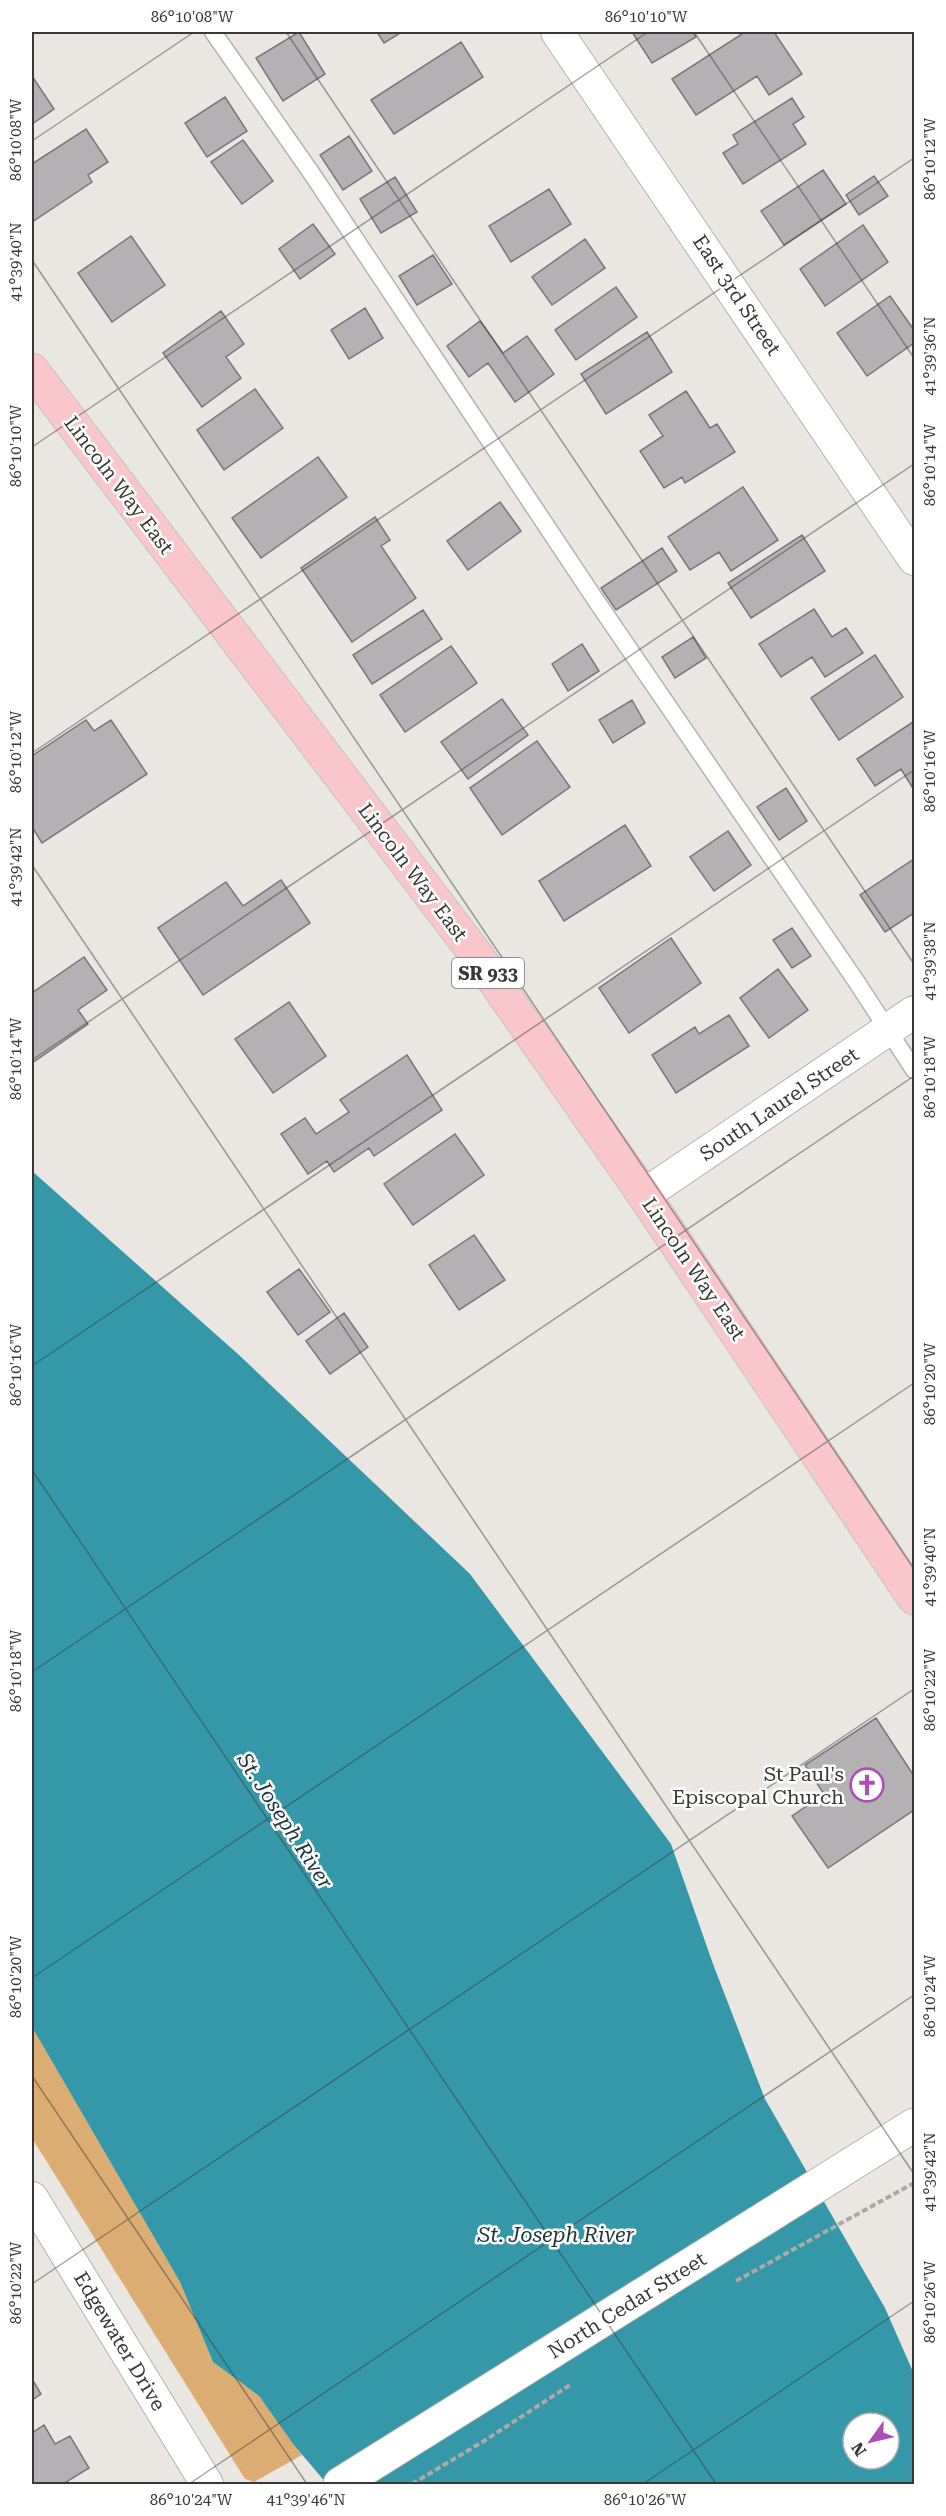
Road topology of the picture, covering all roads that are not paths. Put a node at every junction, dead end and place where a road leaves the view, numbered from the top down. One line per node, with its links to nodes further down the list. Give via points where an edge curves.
1 (213, 32): 6 (lane)
2 (557, 32): 4 (street, East 3rd Street)
3 (32, 370): 8 (main road, Lincoln Way East / SR 933, via 477,956)
4 (915, 559)
5 (915, 1012): 6 (street, South Laurel Street)
6 (887, 1031): 7 (lane); 8 (street, South Laurel Street)
7 (915, 1070)
8 (644, 1195): 9 (main road, Lincoln Way East / SR 933)
9 (915, 1598)
10 (908, 2129): 13 (street, North Cedar Street)
11 (32, 2198): 12 (street, Edgewater Drive)
12 (207, 2484)
13 (340, 2484)

